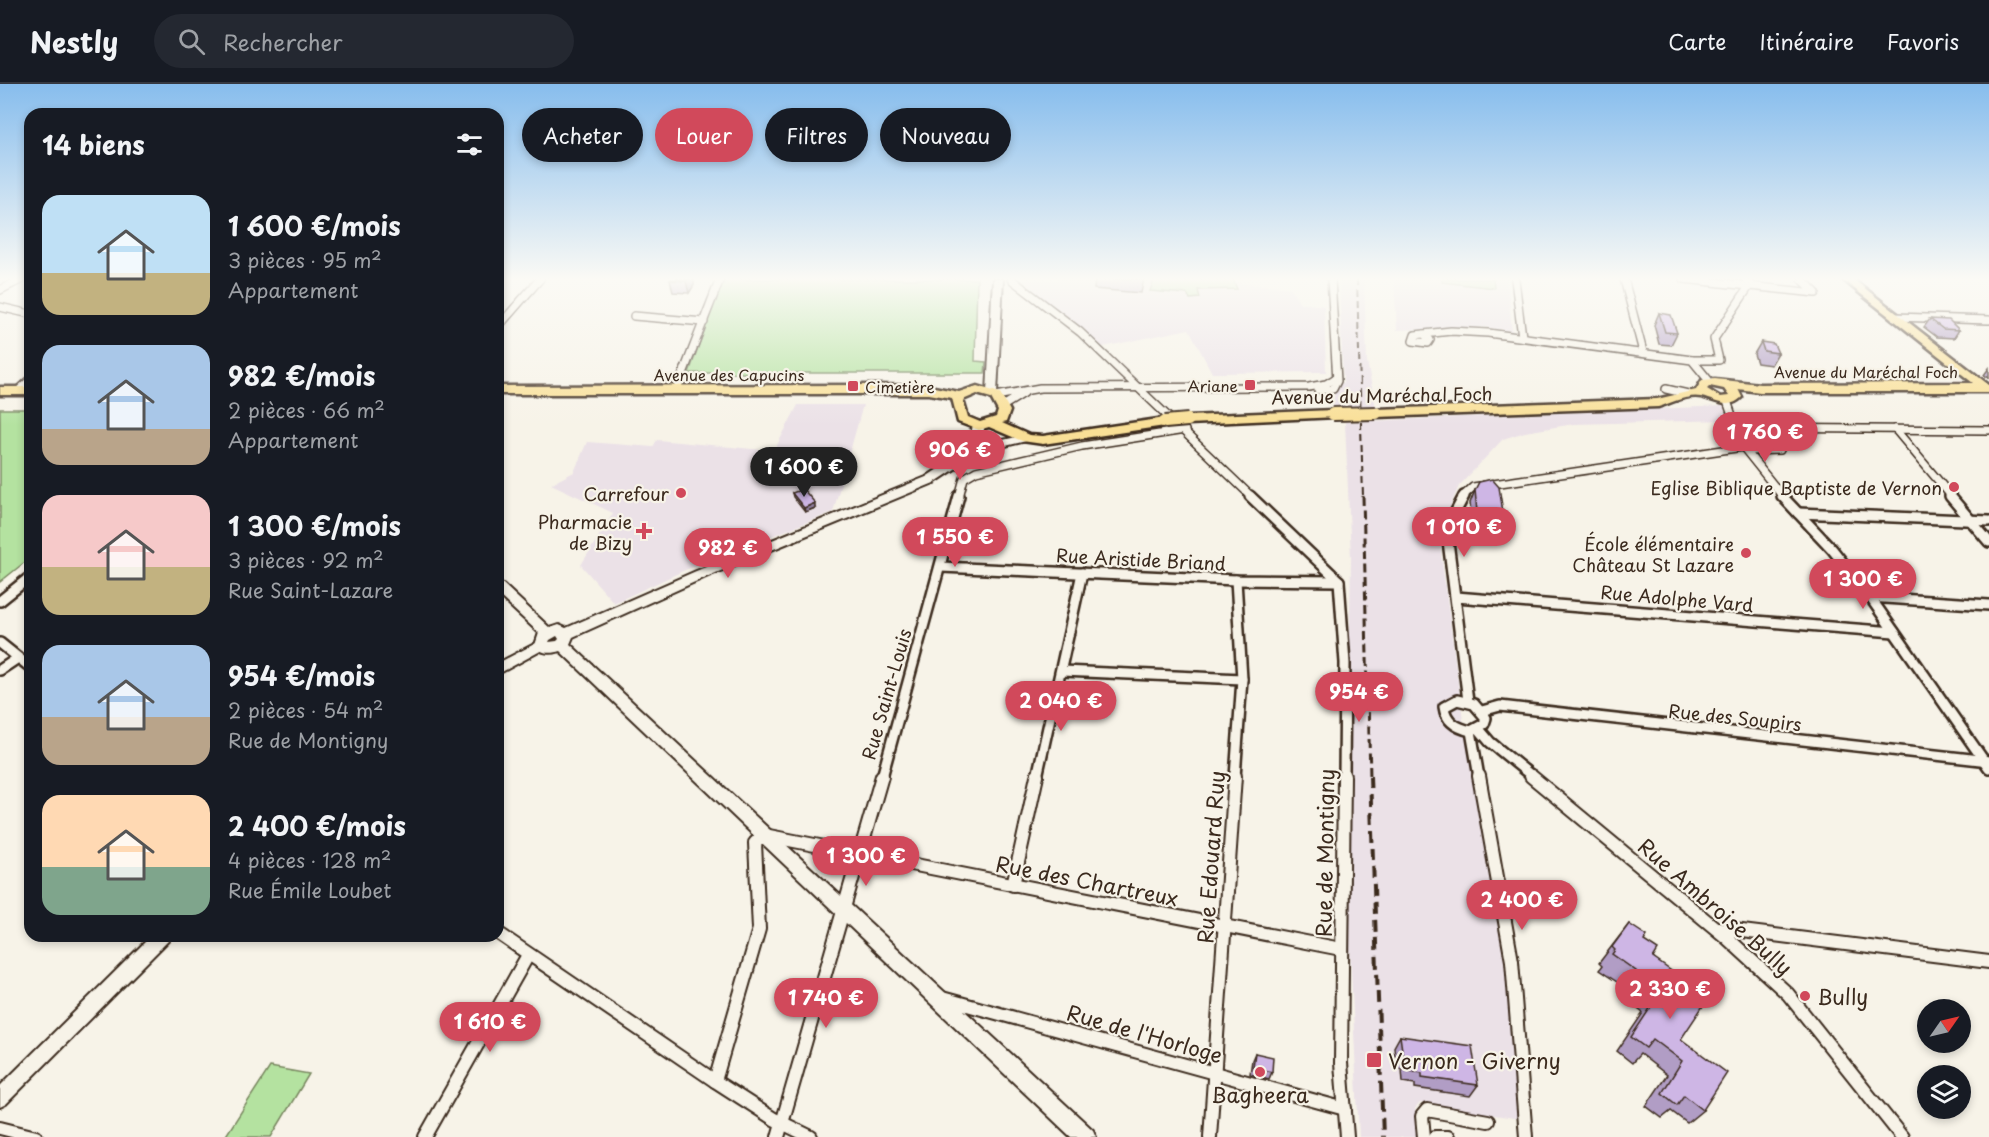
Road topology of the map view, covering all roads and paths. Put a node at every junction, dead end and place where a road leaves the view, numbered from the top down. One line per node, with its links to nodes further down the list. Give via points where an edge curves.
1 (702, 328): 18 (street)
2 (995, 328): 13 (main road)
3 (1075, 328): 16 (street)
4 (1333, 328): 16 (street, via 1336,378 1331,385 1272,392)
5 (1521, 328): 10 (street)
6 (1637, 328): 11 (street)
7 (1720, 328): 12 (street, via 1714,339 1720,357 1715,362)
8 (1910, 328): 19 (main road)
9 (1424, 334): 10 (street, via 1472,332)
10 (1522, 337): 11 (street)
11 (1643, 352): 12 (street)
12 (1692, 360): 14 (street)
13 (992, 375): 21 (main road); 26 (main road)
14 (1712, 386): 17 (main road, Avenue du Maréchal Foch); 25 (main road); 25 (main road, via 1712,398); 28 (main road, Avenue du Maréchal Foch, bridge, via 1648,404 1333,414)
15 (1040, 388): 16 (street); 26 (street); 26 (street)
16 (1140, 388): 28 (street)
17 (1747, 388): 19 (main road, Avenue du Maréchal Foch); 25 (main road, Avenue du Maréchal Foch)
18 (677, 389): 20 (main road, Avenue des Capucins); 24 (main road, Avenue des Capucins, via 929,390)
19 (1987, 389)
20 (504, 390)
21 (977, 390): 24 (main road); 26 (main road)
22 (0, 391): 23 (main road)
23 (24, 391)
24 (959, 396): 27 (main road, via 962,419)
25 (1731, 397): 29 (street)
26 (999, 402): 27 (main road); 33 (main road, Avenue du Maréchal Foch, via 1011,426)
27 (986, 425): 32 (main road, Avenue du Maréchal Foch); 36 (main road)
28 (1187, 425): 33 (main road, Avenue du Maréchal Foch, bridge, via 1165,422); 41 (street, Rue Saint-Louis, via 969,473 964,478); 43 (street)
29 (1736, 428): 30 (street); 34 (street)
30 (1895, 429): 31 (street); 38 (street)
31 (1989, 430)
32 (1026, 438): 33 (main road, Avenue du Maréchal Foch); 36 (main road)
33 (1060, 439)
34 (1746, 449): 35 (street); 37 (street); 47 (street, via 1465,491 1448,541)
35 (1780, 450)
36 (969, 454): 53 (main road, via 930,480 701,574)
37 (1798, 513): 38 (street); 48 (street)
38 (1971, 520): 39 (street); 40 (street)
39 (1989, 521)
40 (1989, 542)
41 (941, 567): 42 (street, Rue Aristide Briand); 66 (street, Rue Saint-Louis)
42 (1082, 573): 44 (street, Rue Aristide Briand); 59 (street)
43 (1336, 577): 44 (street, Rue Aristide Briand); 73 (street, Rue de Montigny, via 1345,663)
44 (1236, 580): 60 (street, Rue Edouard Ruy)
45 (24, 582): 49 (street)
46 (504, 594): 52 (main road)
47 (1456, 597): 51 (street, Rue Adolphe Vard); 61 (street)
48 (1870, 597): 50 (street); 51 (street)
49 (0, 601)
50 (1989, 605)
51 (1894, 632): 64 (street)
52 (545, 639): 53 (main road, via 551,649); 57 (street)
53 (564, 640): 65 (main road)
54 (0, 643): 55 (street)
55 (18, 658): 56 (street); 58 (street)
56 (24, 662)
57 (504, 665)
58 (0, 670)
59 (1062, 671): 60 (street); 67 (street)
60 (1242, 680): 69 (street, Rue Edouard Ruy)
61 (1468, 701): 62 (street); 63 (street, via 1449,702 1444,707 1445,715 1460,729)
62 (1482, 711): 63 (street, via 1484,724); 64 (street, Rue des Soupirs, via 1500,705)
63 (1475, 730): 70 (street, Rue Ambroise Bully); 94 (street, via 1512,961)
64 (1988, 763)
65 (764, 836): 66 (street, Rue des Chartreux); 68 (main road); 78 (street, via 755,843 759,929)
66 (860, 855): 67 (street, Rue des Chartreux); 68 (street, Rue Saint-Louis)
67 (1012, 885): 69 (street, Rue des Chartreux)
68 (844, 911): 76 (main road); 82 (street, Rue Saint-Louis)
69 (1225, 928): 73 (street, Rue des Chartreux); 77 (street, Rue Edouard Ruy)
70 (1715, 928): 75 (street); 95 (street, Rue Ambroise Bully, via 1788,994)
71 (504, 937): 74 (street)
72 (156, 942): 79 (street)
73 (1341, 949): 80 (street, Rue de Montigny)
74 (528, 955): 78 (street); 85 (street)
75 (1989, 962)
76 (934, 995): 77 (street, Rue de l'Horloge); 88 (main road)
77 (1216, 1073): 80 (street, Rue de l'Horloge); 89 (street, Rue Edouard Ruy)
78 (715, 1081): 82 (street)
79 (0, 1098)
80 (1345, 1109): 90 (street, Rue de Montigny)
81 (1488, 1121): 91 (street, via 1427,1110 1422,1116)
82 (783, 1124): 86 (street, Rue Saint-Louis); 87 (street)
83 (0, 1128): 84 (street)
84 (36, 1137)
85 (424, 1137)
86 (778, 1137)
87 (811, 1137)
88 (1086, 1137)
89 (1210, 1137)
90 (1347, 1137)
91 (1425, 1137)
92 (1435, 1137): 93 (street)
93 (1448, 1137)
94 (1526, 1137)
95 (1902, 1137)

